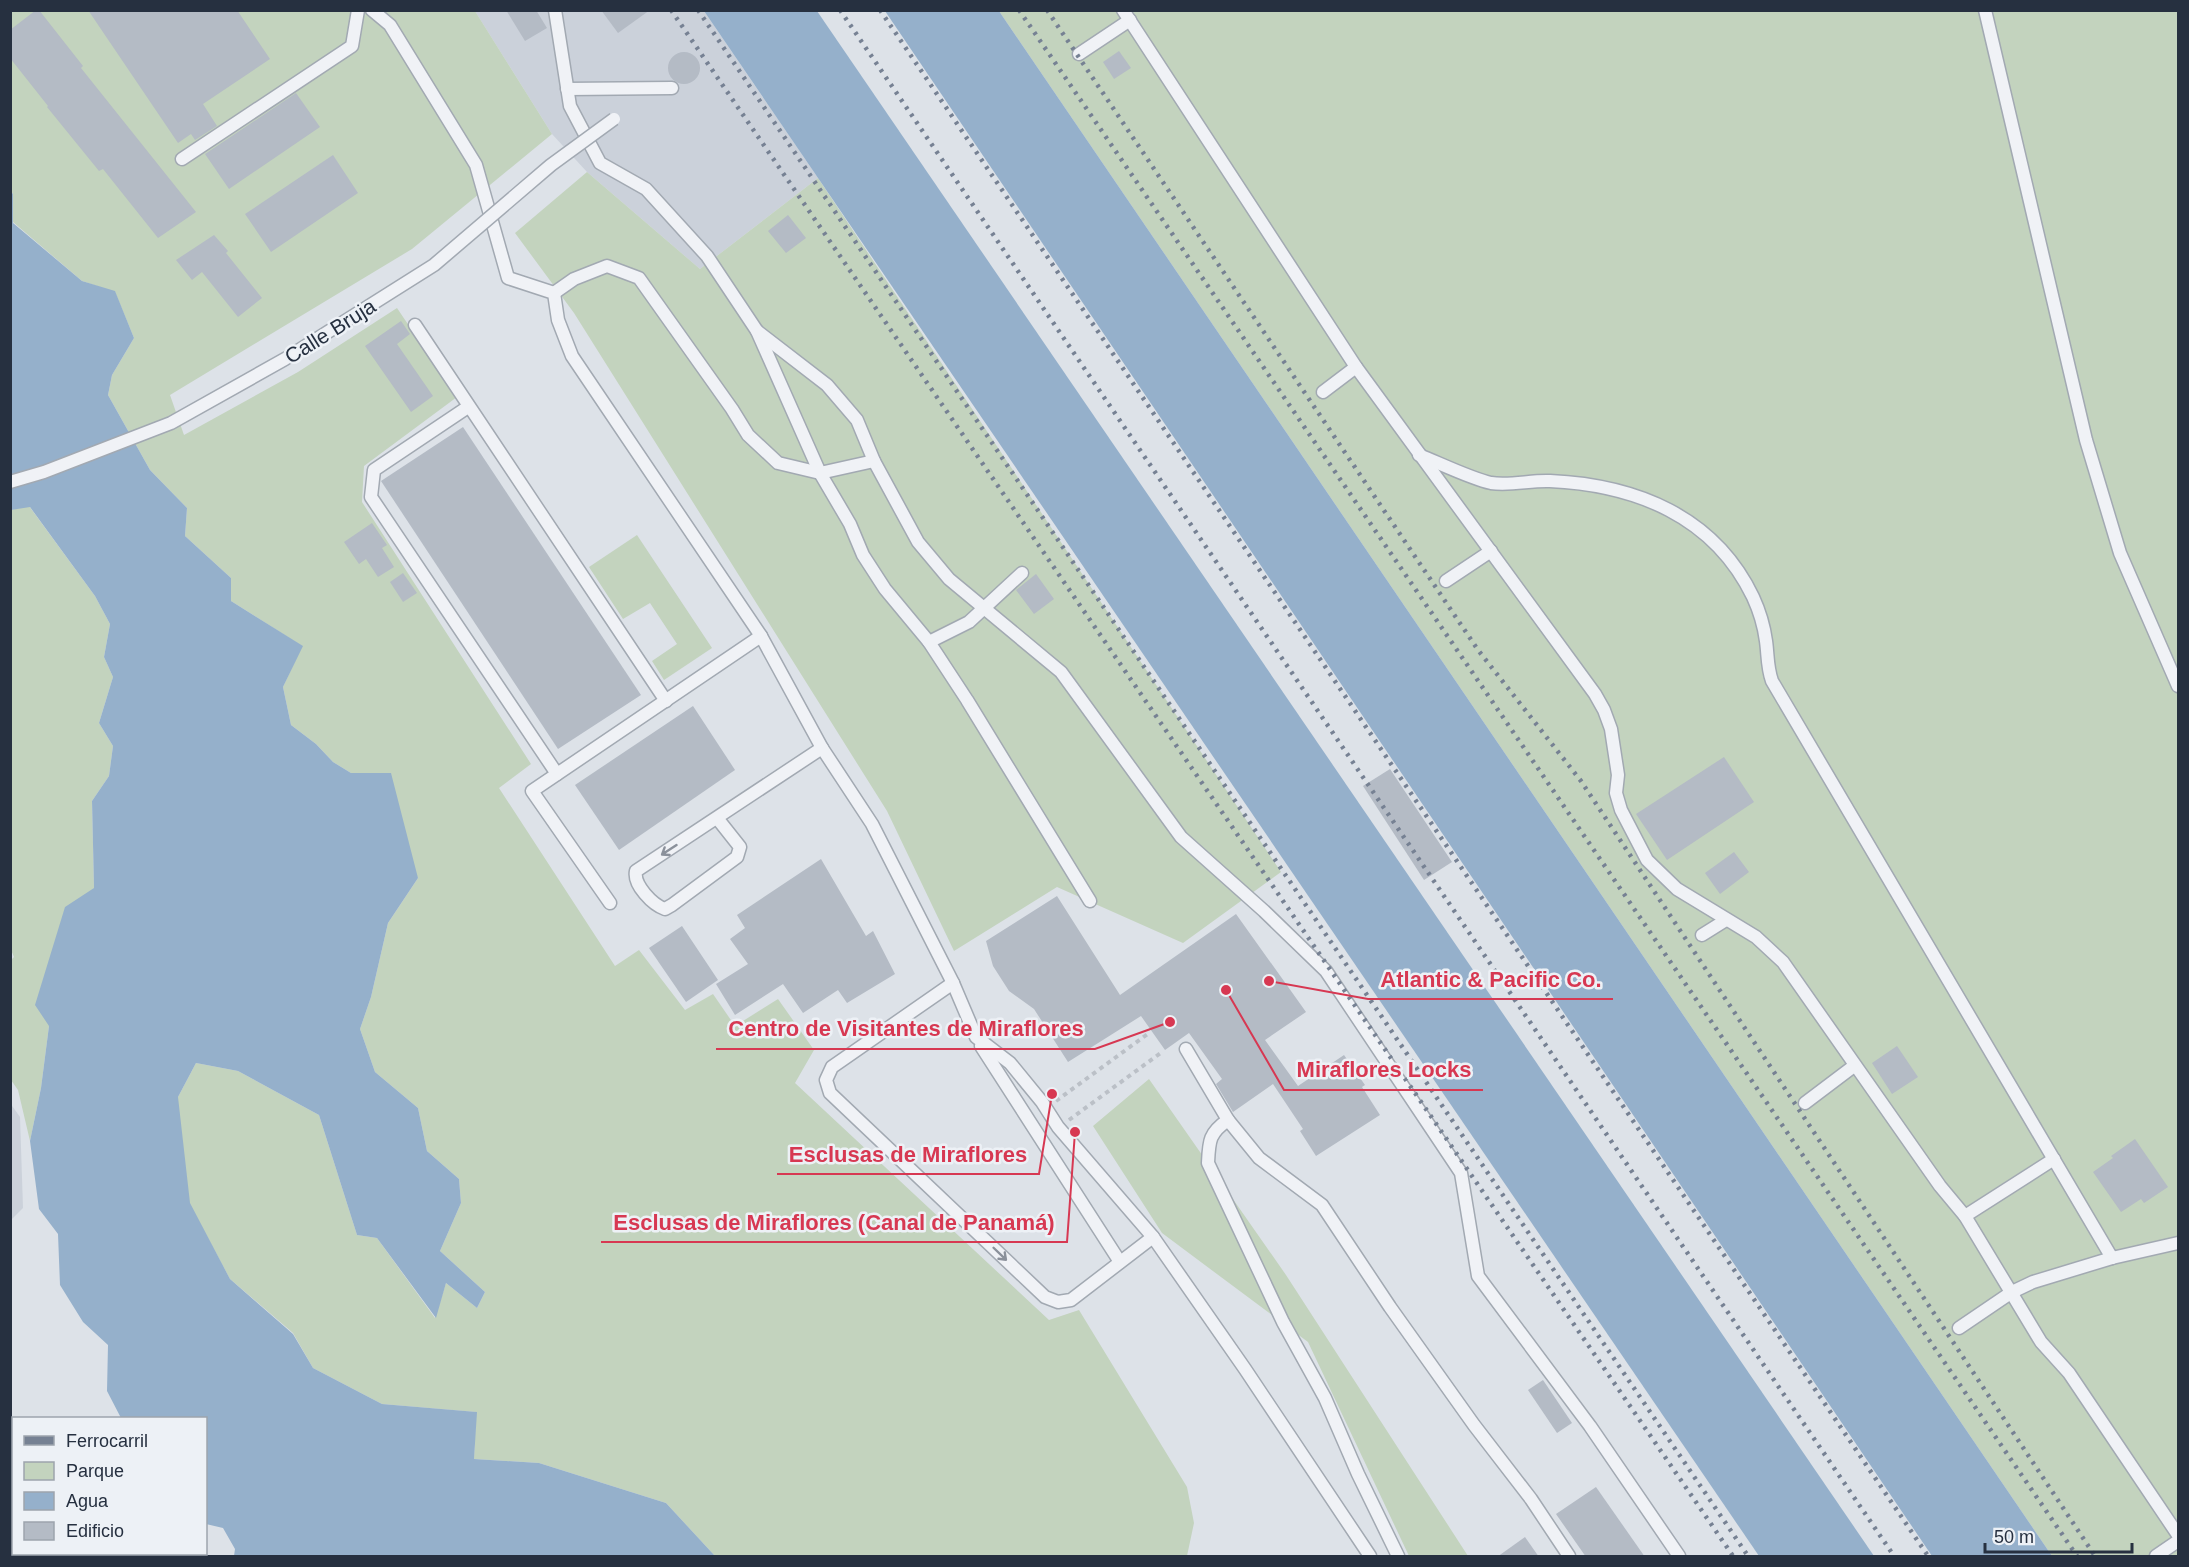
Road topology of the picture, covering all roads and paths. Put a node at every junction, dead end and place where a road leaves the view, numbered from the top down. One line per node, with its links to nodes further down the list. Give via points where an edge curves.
1 (358, 10): 10 (lane, via 352,46)
2 (372, 10): 11 (lane, via 390,25 476,165 508,278)
3 (555, 10): 8 (lane)
4 (1985, 10): 27 (lane, via 2086,440 2120,553)
5 (1126, 15): 6 (lane); 14 (lane)
6 (1079, 54)
7 (672, 88): 8 (lane)
8 (567, 89): 13 (lane, via 570,106 600,163 645,189 707,256)
9 (614, 119): 20 (lane, Calle Bruja, bridge, via 551,165 434,265 285,359 171,423)
10 (182, 159)
11 (555, 293): 19 (lane, via 574,279 607,266 639,278 748,435 778,463); 25 (lane, via 558,320 572,356)
12 (415, 325): 16 (lane)
13 (757, 331): 18 (lane, via 827,384 857,420); 19 (lane)
14 (1356, 367): 15 (lane); 17 (lane)
15 (1323, 392)
16 (468, 407): 28 (lane); 30 (lane, via 374,470 371,497)
17 (1418, 454): 21 (lane); 46 (lane, via 1490,482 1572,483 1644,497 1687,520 1722,551 1754,598 1764,628 1772,681)
18 (874, 461): 19 (lane); 24 (lane, via 918,542 949,579)
19 (820, 473): 26 (lane, via 863,555)
20 (10, 482)
21 (1491, 551): 23 (lane); 34 (lane, via 1604,710 1616,750 1616,793 1647,860 1677,890)
22 (1022, 573): 24 (lane)
23 (1446, 581)
24 (984, 608): 26 (lane, via 969,622); 59 (lane, via 1061,672 1181,837 1326,971 1461,1173 1478,1276 1590,1426)
25 (761, 636): 28 (lane); 29 (lane)
26 (928, 642): 32 (lane)
27 (2178, 686)
28 (666, 701): 30 (lane)
29 (822, 748): 31 (lane); 36 (lane, via 872,824)
30 (557, 774): 33 (lane, via 532,791)
31 (717, 818): 31 (lane, one-way to 31, via 636,871 636,883 658,906 665,909 672,905 737,857 740,847)
32 (1090, 901)
33 (609, 903)
34 (1726, 920): 35 (lane); 41 (lane, via 1756,937 1782,962)
35 (1702, 935)
36 (953, 983): 38 (lane); 51 (lane, one-way to 51, via 832,1067 826,1080 830,1093 1045,1297 1058,1302 1071,1300)
37 (1149, 1033): 43 (path)
38 (975, 1037): 43 (lane, via 1010,1063); 51 (lane)
39 (1186, 1049): 44 (lane)
40 (1162, 1052): 45 (path)
41 (1854, 1066): 42 (lane); 47 (lane)
42 (1805, 1103)
43 (1046, 1109): 45 (lane)
44 (1228, 1120): 57 (lane, via 1215,1129 1208,1163 1283,1322 1325,1398); 58 (lane, via 1270,1168 1322,1205)
45 (1058, 1127): 48 (lane)
46 (2054, 1158): 47 (lane); 50 (lane)
47 (1965, 1216): 52 (lane)
48 (1153, 1237): 51 (lane); 56 (lane)
49 (2178, 1243): 50 (lane)
50 (2112, 1258): 52 (lane)
51 (1120, 1262)
52 (2012, 1292): 53 (lane); 54 (lane, via 2041,1342 2069,1373)
53 (1959, 1328)
54 (2178, 1535)
55 (2178, 1541): 60 (lane)
56 (1370, 1557)
57 (1398, 1557)
58 (1569, 1557)
59 (1679, 1557)
60 (2156, 1557)

